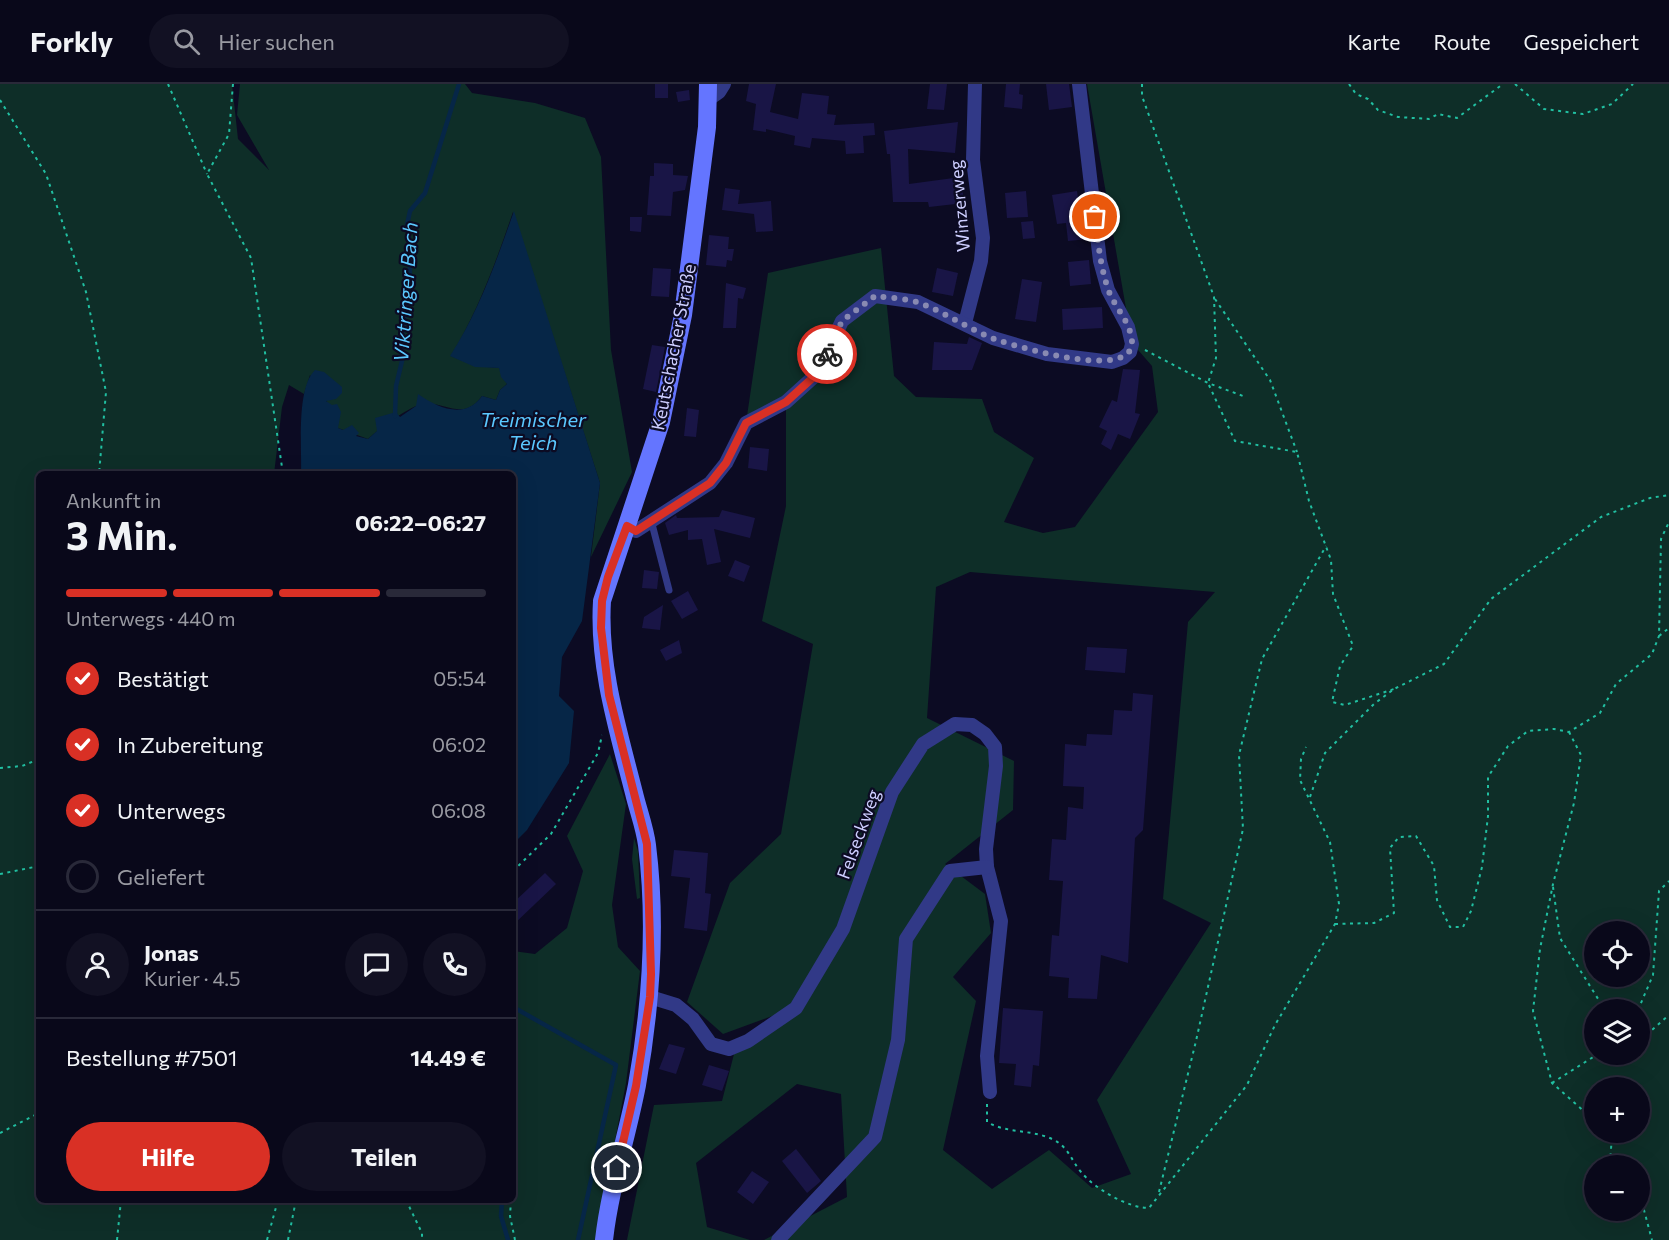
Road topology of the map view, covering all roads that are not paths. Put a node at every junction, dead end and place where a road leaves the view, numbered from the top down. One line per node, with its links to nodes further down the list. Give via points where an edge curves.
1 (724, 84): 4 (street, via 719,92)
2 (975, 84): 5 (street, Winzerweg, via 973,160 983,238)
3 (1078, 84): 5 (street, via 1100,261 1108,290 1128,327 1130,352 1112,362 1047,354 993,338)
4 (709, 91): 7 (main road, Keutschacher Straße, via 683,315 661,422)
5 (965, 323): 6 (street, via 918,302 875,296 842,321 818,373 786,402 746,423 726,463 710,483)
6 (650, 519): 7 (street, via 636,531); 8 (lane)
7 (627, 526): 10 (main road, Keutschacher Straße, via 608,577 601,628 609,695 647,844)
8 (669, 590)
9 (987, 867): 10 (street, Felseckweg, via 995,747 972,724 955,724 923,744 892,792 843,929 795,1008 748,1041 729,1049 711,1044 693,1019 676,1005); 11 (street, Felseckweg, via 1001,921 987,1056); 13 (street, via 950,872 906,939 898,1040 875,1137)
10 (650, 997): 12 (main road, Keutschacher Straße)
11 (990, 1092)
12 (604, 1240)
13 (778, 1240)

